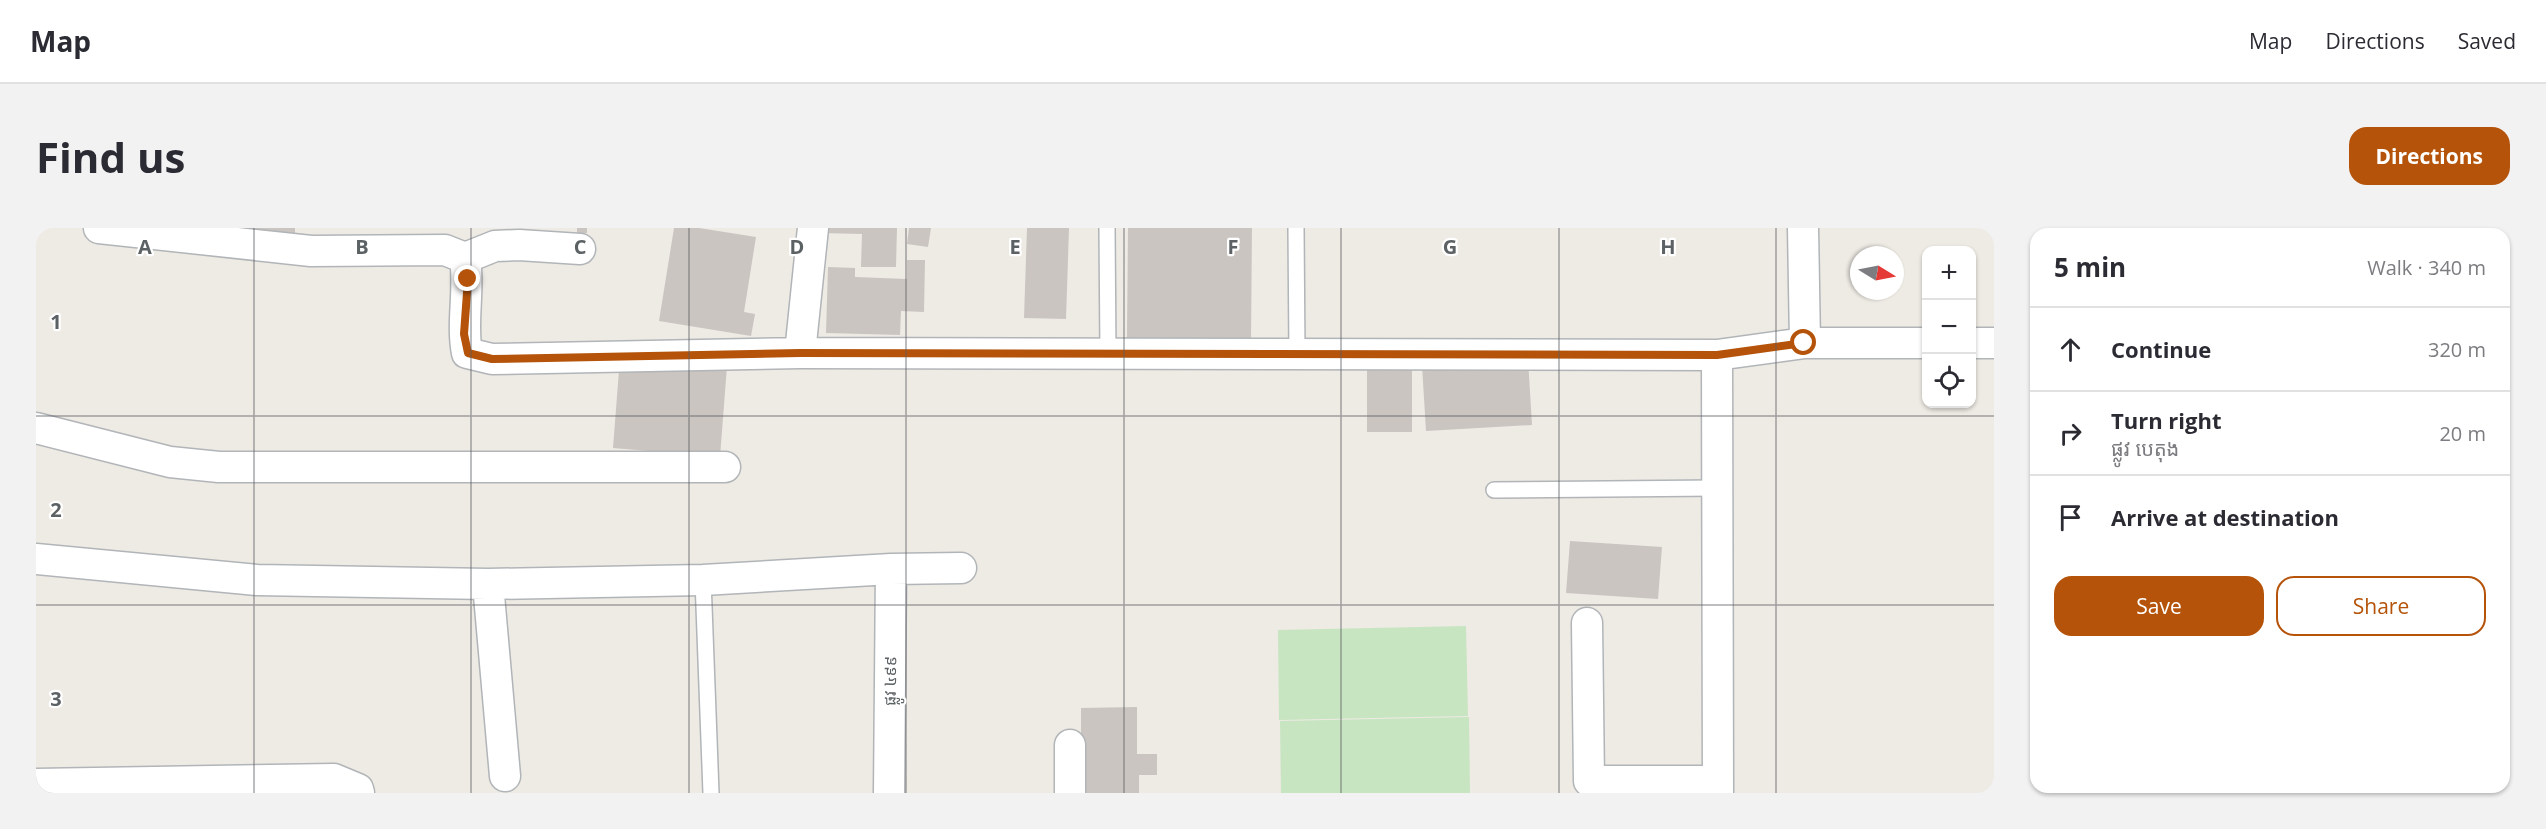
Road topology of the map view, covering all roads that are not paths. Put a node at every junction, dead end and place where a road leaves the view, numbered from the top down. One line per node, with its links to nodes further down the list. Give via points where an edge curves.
1 (99, 228): 7 (street, via 311,251 445,250)
2 (813, 228): 12 (street)
3 (1107, 228): 13 (lane)
4 (1296, 228): 14 (lane)
5 (1803, 228): 9 (street)
6 (580, 249): 7 (street, via 495,246)
7 (465, 258): 12 (street, via 468,279 464,334 468,353 492,359)
8 (1994, 342): 11 (street)
9 (1804, 343): 10 (street); 15 (street)
10 (1922, 343)
11 (1976, 343)
12 (800, 353): 13 (street)
13 (1108, 354): 14 (street)
14 (1297, 354): 15 (street)
15 (1717, 355): 18 (street)
16 (36, 428): 17 (street, via 170,462 219,467)
17 (726, 467)
18 (1717, 488): 19 (lane); 30 (street)
19 (1494, 490)
20 (36, 559): 24 (street, via 257,580)
21 (961, 568): 22 (street)
22 (891, 569): 23 (street); 33 (street, ផ្លូវ ៤៩៩)
23 (703, 580): 24 (street); 32 (lane)
24 (488, 584): 27 (street)
25 (1587, 623): 29 (street)
26 (1070, 745): 34 (street)
27 (505, 776)
28 (36, 784): 31 (street, via 334,778)
29 (1588, 787): 30 (street)
30 (1718, 787)
31 (359, 793)
32 (711, 793)
33 (889, 793)
34 (1071, 793)

